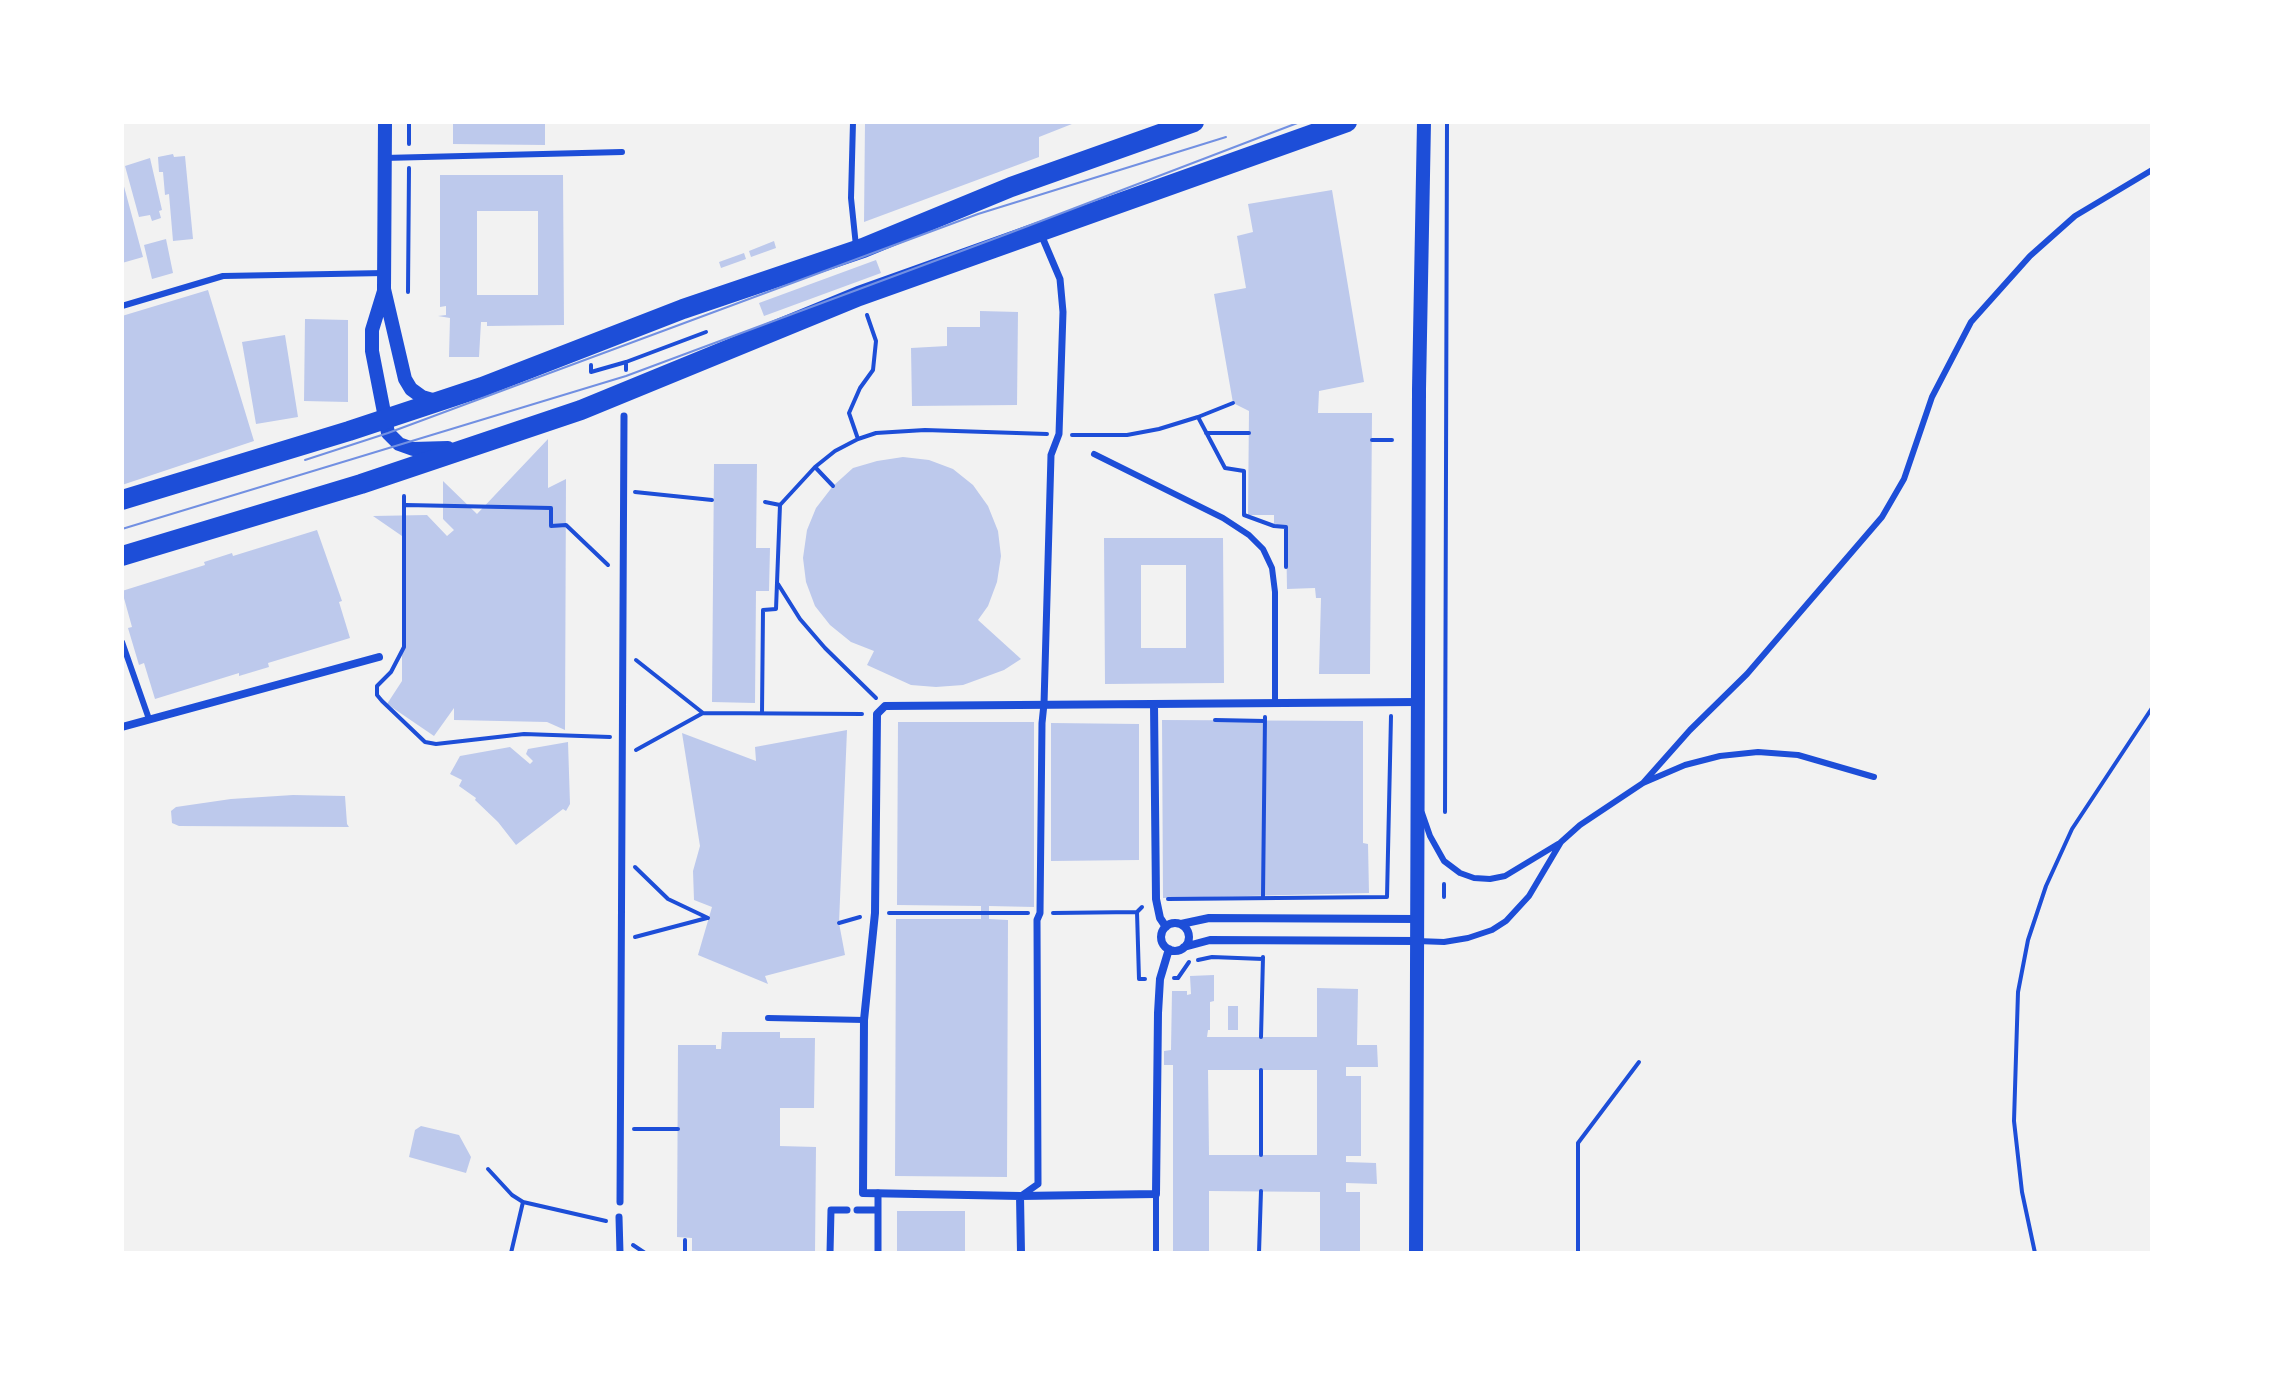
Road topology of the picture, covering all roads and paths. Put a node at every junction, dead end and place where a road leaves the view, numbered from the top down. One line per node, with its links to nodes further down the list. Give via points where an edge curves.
1 (385, 122): 9 (street)
2 (409, 122): 10 (path)
3 (853, 122): 13 (lane)
4 (1194, 122): 13 (main road, via 1011,187)
5 (1347, 122): 12 (main road)
6 (1424, 122): 51 (street)
7 (1447, 122): 68 (path)
8 (622, 152): 10 (lane)
9 (384, 158): 10 (lane); 14 (street)
10 (409, 158): 16 (path)
11 (2152, 170): 66 (lane, via 2075,216 2030,256 1971,322 1932,397 1904,479 1882,517 1747,674)
12 (1039, 230): 17 (main road); 28 (street, via 1060,279)
13 (856, 250): 21 (main road)
14 (385, 273): 15 (street); 18 (lane, via 223,276)
15 (384, 289): 21 (street, via 405,379 422,397); 25 (street, via 372,340)
16 (408, 292)
17 (859, 296): 29 (path, via 876,341 873,370 849,413); 32 (main road, via 628,393)
18 (122, 306)
19 (706, 332): 20 (path)
20 (626, 362)
21 (437, 401): 25 (main road)
22 (1233, 403): 24 (path)
23 (624, 416): 46 (street)
24 (1198, 417): 26 (path); 28 (path, via 1127,435)
25 (384, 420): 32 (street, via 399,444 413,449); 38 (main road)
26 (1206, 433): 27 (path); 43 (path, via 1225,468 1244,471)
27 (1249, 433)
28 (1059, 434): 29 (path, via 925,430); 53 (street, via 1051,455)
29 (858, 439): 34 (path)
30 (1372, 440): 31 (path)
31 (1392, 440)
32 (477, 446): 44 (main road)
33 (1094, 454): 52 (lane, via 1223,518 1263,549 1275,592)
34 (815, 467): 35 (path); 42 (path)
35 (833, 486)
36 (644, 494): 39 (path)
37 (404, 496): 41 (path)
38 (122, 500)
39 (712, 500)
40 (765, 502): 42 (path)
41 (405, 505): 46 (path, via 551,508 551,526 566,525); 63 (path, via 404,647 377,686 382,701 425,742 436,744 524,734)
42 (780, 505): 45 (path)
43 (1244, 515)
44 (122, 556)
45 (777, 582): 55 (path, via 825,648); 58 (path, via 776,609 763,610)
46 (624, 586): 48 (street)
47 (122, 642): 60 (lane)
48 (623, 653): 57 (path); 63 (street)
49 (379, 657): 60 (street)
50 (1391, 702): 51 (street); 52 (street); 61 (path, via 1387,897 1263,899 1265,721)
51 (1418, 702): 67 (street)
52 (1275, 703): 54 (street)
53 (1044, 704): 54 (street); 55 (street); 99 (street, via 1037,920 1038,1184)
54 (1154, 704): 80 (street, via 1156,899)
55 (885, 706): 59 (street)
56 (2152, 708): 117 (path, via 2072,829 2028,940 2018,992 2014,1121)
57 (703, 713): 58 (path); 64 (path)
58 (762, 713): 59 (path)
59 (877, 714): 74 (street)
60 (149, 719): 62 (street)
61 (1213, 720)
62 (122, 727)
63 (622, 738): 70 (street)
64 (643, 746)
65 (1874, 777): 66 (lane, via 1798,755 1758,752 1685,765)
66 (1643, 783): 69 (lane)
67 (1417, 798): 69 (lane, via 1444,861 1474,878 1505,876); 77 (street)
68 (1445, 812)
69 (1561, 842): 82 (lane, via 1529,896 1506,921 1468,938)
70 (621, 851): 81 (street); 81 (path, via 668,899 708,918)
71 (1444, 884): 72 (path)
72 (1444, 897)
73 (1137, 912): 86 (path, via 1139,979)
74 (875, 913): 75 (path); 88 (street)
75 (1022, 913)
76 (860, 917): 78 (path)
77 (1417, 919): 79 (street, via 1209,918); 82 (street)
78 (839, 923)
79 (1181, 924): 80 (street); 83 (street, via 1189,935)
80 (1166, 927): 84 (street, via 1162,939)
81 (621, 940): 92 (street)
82 (1417, 941): 83 (street, via 1210,940); 115 (street)
83 (1184, 947): 84 (street)
84 (1169, 949): 86 (street)
85 (1170, 978): 89 (path, via 1178,978 1188,962 1263,956)
86 (1160, 979): 98 (street)
87 (768, 1018): 88 (lane)
88 (864, 1020): 97 (street, via 863,1193)
89 (1261, 1037)
90 (1639, 1062): 116 (path, via 1578,1143)
91 (1261, 1070): 94 (path)
92 (619, 1129): 93 (path); 101 (street)
93 (678, 1129)
94 (1261, 1155)
95 (488, 1169): 100 (path)
96 (1261, 1191): 114 (path)
97 (878, 1193): 99 (street); 104 (street)
98 (1156, 1194): 99 (street); 113 (lane)
99 (1020, 1196): 112 (street)
100 (523, 1202): 101 (path, via 605,1221); 107 (path)
101 (620, 1202)
102 (847, 1210): 110 (street, via 831,1210)
103 (857, 1210): 104 (street)
104 (878, 1210): 111 (street)
105 (619, 1217): 108 (street)
106 (685, 1240): 109 (path)
107 (511, 1253)
108 (620, 1253)
109 (685, 1253)
110 (830, 1253)
111 (878, 1253)
112 (1021, 1253)
113 (1156, 1253)
114 (1259, 1253)
115 (1416, 1253)
116 (1578, 1253)
117 (2035, 1253)

